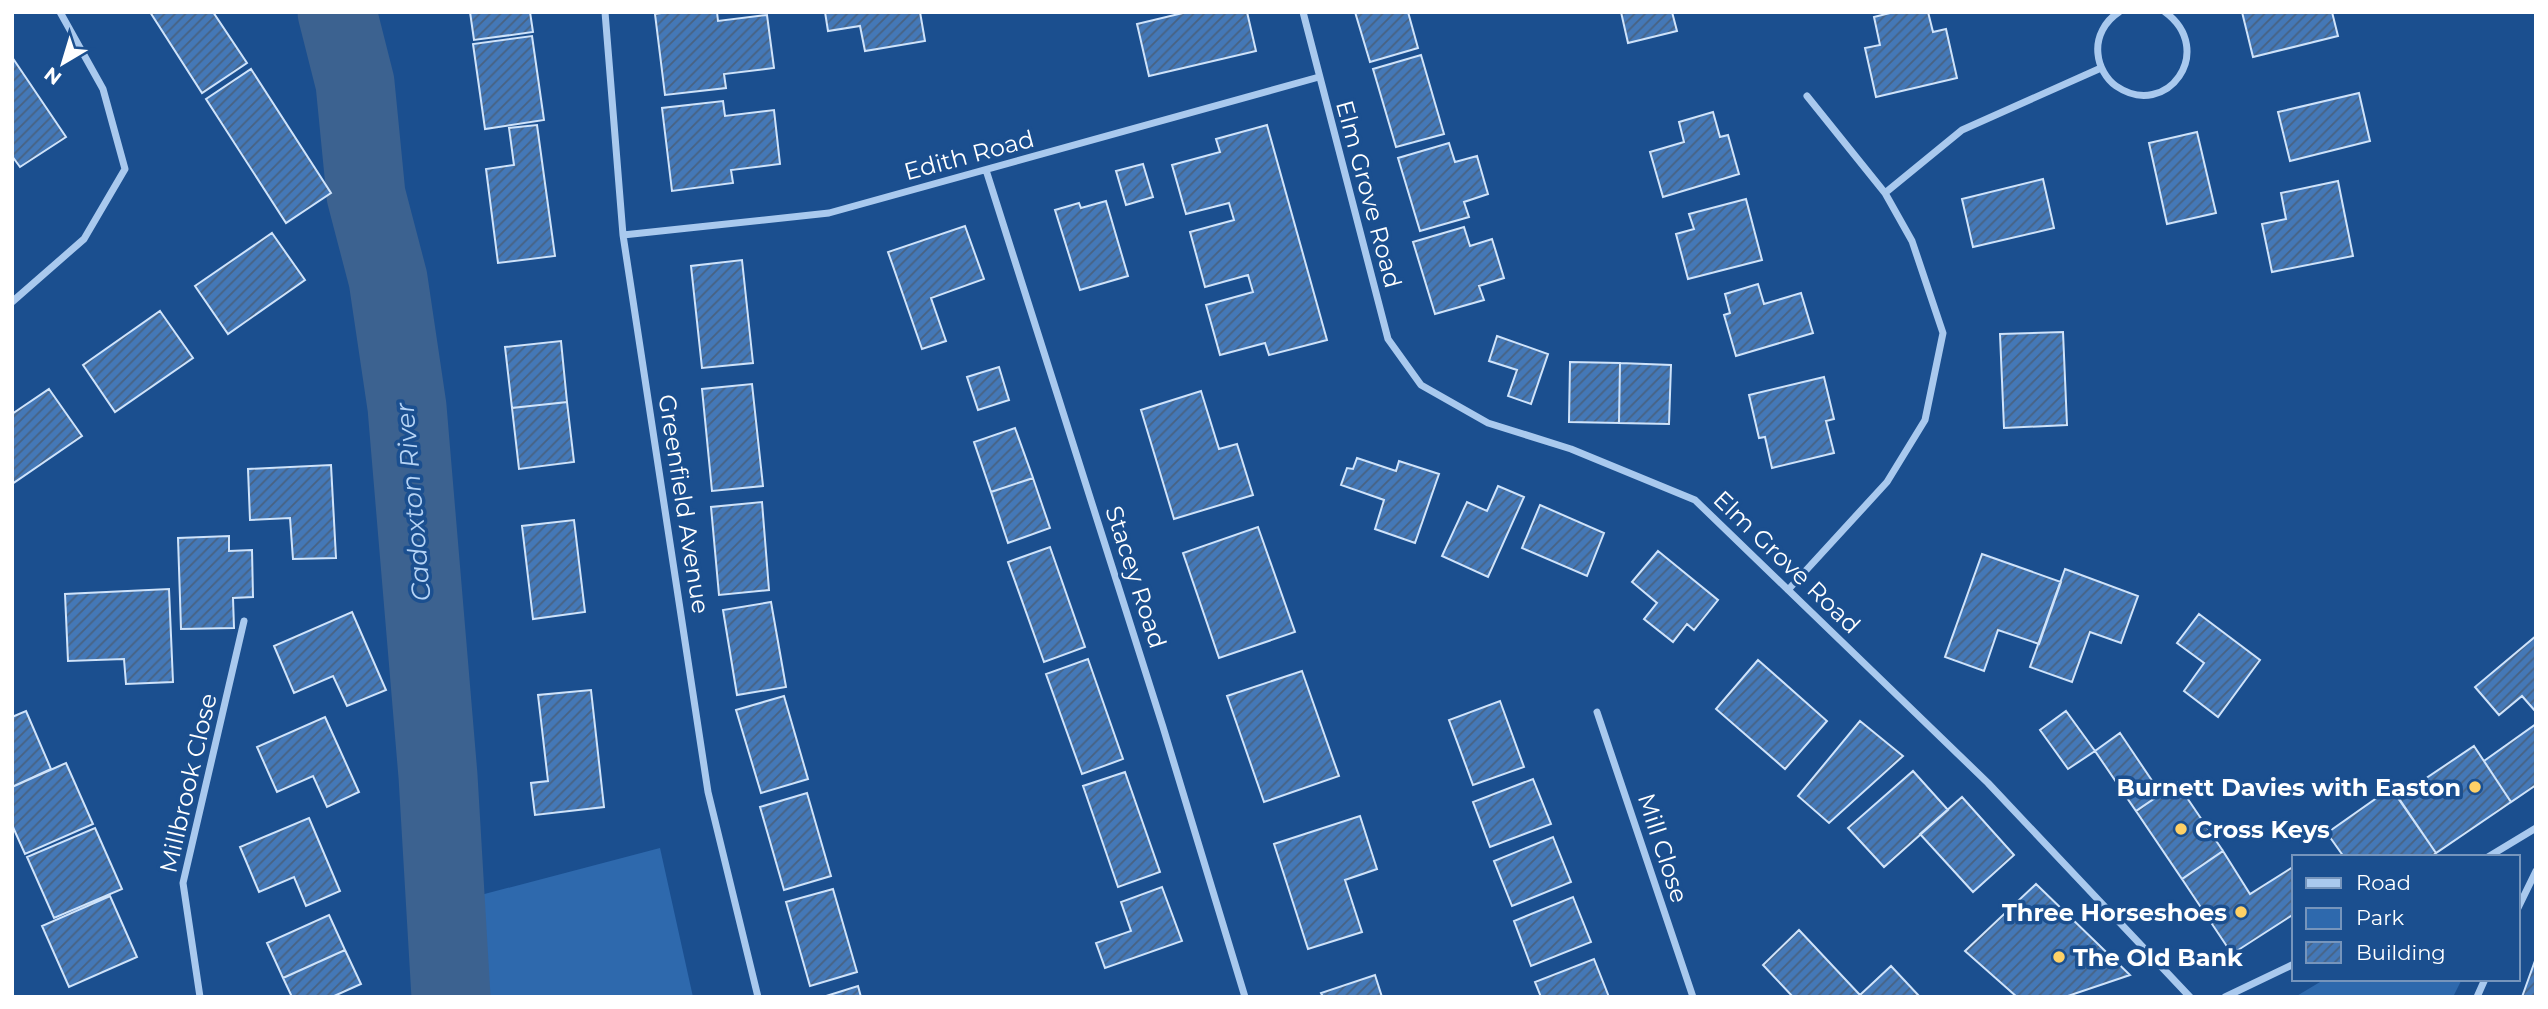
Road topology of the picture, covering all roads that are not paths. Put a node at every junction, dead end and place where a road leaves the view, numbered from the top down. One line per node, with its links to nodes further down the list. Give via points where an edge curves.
1 (60, 12): 12 (street, via 103,89 125,169 84,239)
2 (605, 12): 11 (street, Greenfield Avenue)
3 (1303, 12): 7 (street, Elm Grove Road)
4 (2119, 12): 6 (street, via 2099,37)
5 (2165, 12): 6 (street, via 2177,21 2188,43 2188,59 2167,89 2141,96 2125,92)
6 (2101, 68): 10 (street, via 1962,131)
7 (1318, 77): 9 (street, Edith Road); 13 (street, Elm Grove Road, via 1388,339 1421,385 1488,423 1571,449 1695,500)
8 (1807, 96): 10 (street)
9 (986, 170): 11 (street, Edith Road, via 829,214); 24 (street, Stacey Road)
10 (1885, 193): 13 (street, via 1912,240 1943,333 1926,420 1887,482)
11 (623, 235): 23 (street, Greenfield Avenue, via 708,793)
12 (12, 302)
13 (1788, 590): 26 (street, Elm Grove Road, via 1988,783)
14 (244, 621): 22 (street, Millbrook Close, via 183,883)
15 (1597, 712): 25 (street, Mill Close)
16 (2536, 828): 17 (street)
17 (2491, 855)
18 (2536, 871): 19 (street)
19 (2520, 904)
20 (2292, 965): 27 (street)
21 (2484, 981): 28 (street)
22 (200, 997)
23 (758, 997)
24 (1245, 997)
25 (1693, 997)
26 (2190, 997)
27 (2225, 997)
28 (2477, 997)

